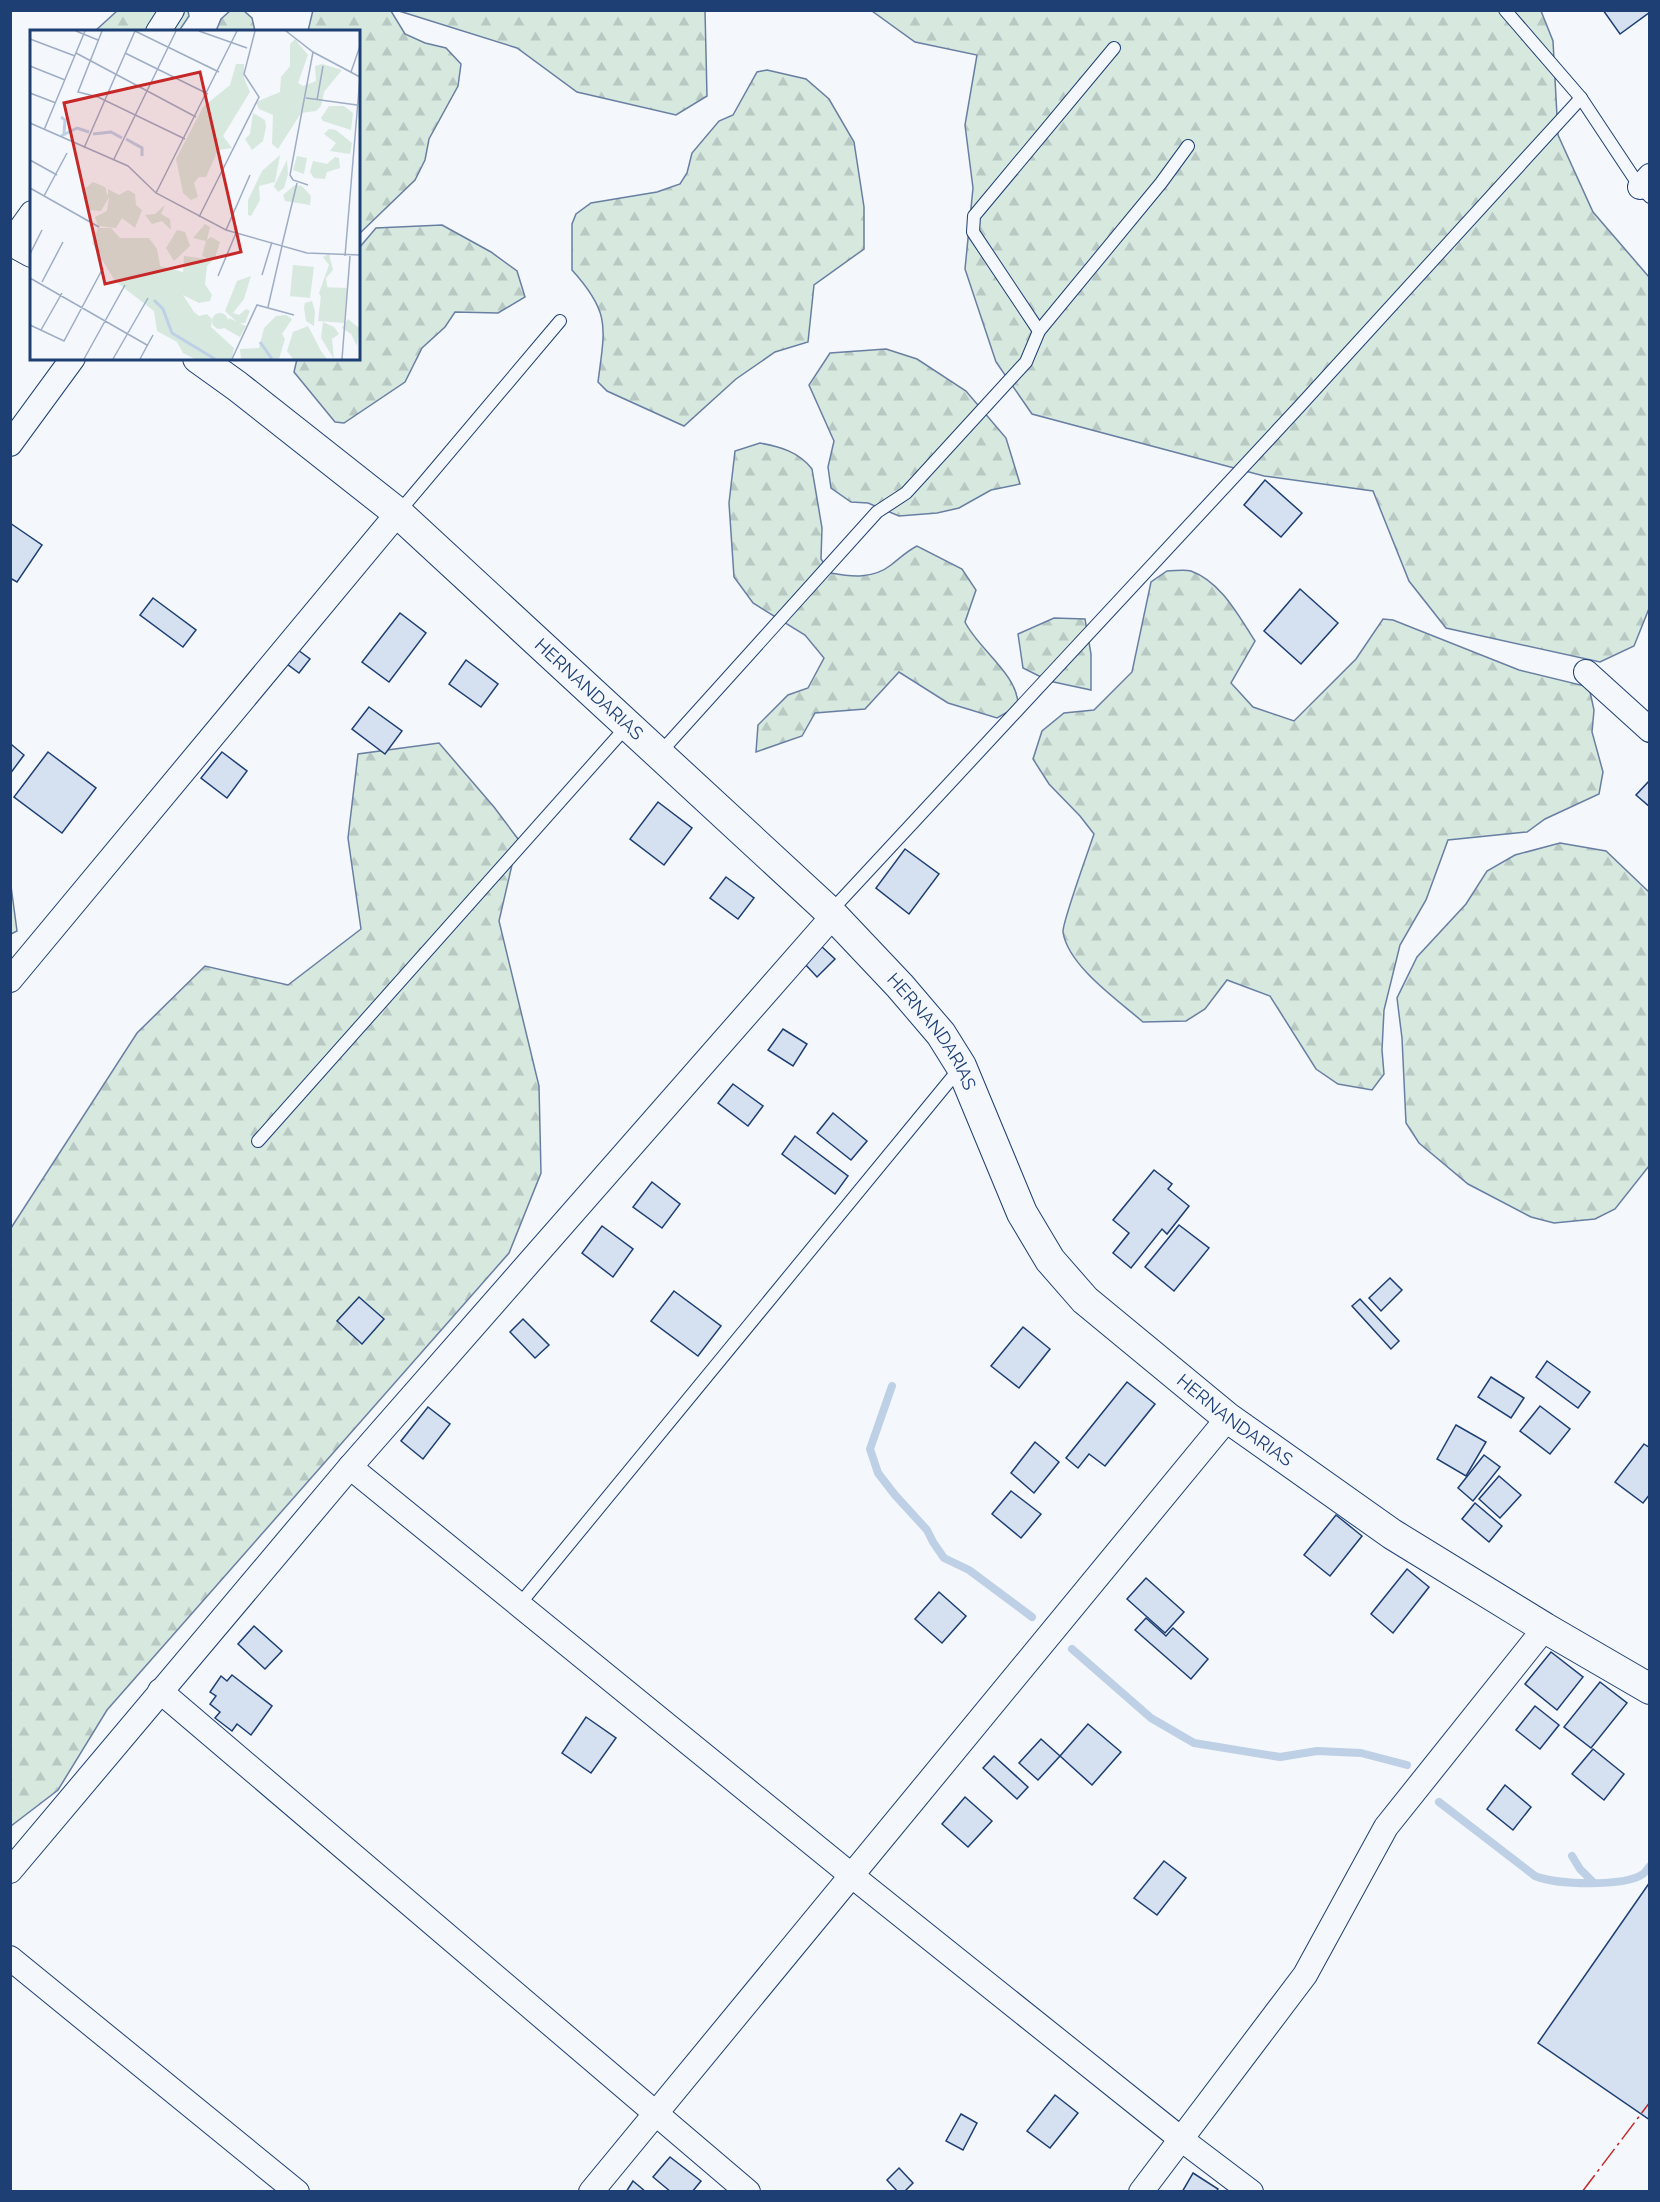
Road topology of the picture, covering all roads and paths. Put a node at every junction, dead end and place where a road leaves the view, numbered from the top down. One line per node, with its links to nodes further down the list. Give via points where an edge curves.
1 (172, 10): 3 (street)
2 (1505, 10): 5 (lane)
3 (159, 30)
4 (1114, 48): 11 (lane, via 974,216 973,232)
5 (1581, 98): 7 (lane); 20 (lane)
6 (1188, 146): 11 (lane)
7 (1646, 186)
8 (30, 217): 9 (street)
9 (18, 244)
10 (560, 321): 15 (lane)
11 (1039, 331): 19 (lane, via 1026,362 906,493 877,512)
12 (72, 360): 14 (street)
13 (201, 360): 15 (street, HERNANDARIAS)
14 (10, 444)
15 (398, 513): 17 (street, HERNANDARIAS); 21 (street)
16 (1586, 672): 18 (street)
17 (628, 725): 19 (street, HERNANDARIAS); 23 (lane)
18 (1650, 730)
19 (659, 754): 20 (street, HERNANDARIAS)
20 (831, 914): 22 (street, HERNANDARIAS, via 900,986 941,1034); 25 (street)
21 (10, 980)
22 (961, 1066): 24 (street, HERNANDARIAS, via 1022,1213 1050,1260 1085,1300); 26 (lane)
23 (258, 1141)
24 (1228, 1418): 27 (street, HERNANDARIAS, via 1392,1534); 31 (street)
25 (350, 1467): 26 (street); 29 (street)
26 (519, 1605): 31 (street)
27 (1545, 1628): 28 (street, HERNANDARIAS); 34 (street, via 1386,1827 1305,1975)
28 (1650, 1689)
29 (160, 1691): 30 (street); 33 (street)
30 (10, 1871)
31 (851, 1875): 33 (street); 34 (street)
32 (10, 1958): 35 (street)
33 (655, 2113): 36 (street); 37 (street)
34 (1180, 2139): 38 (street); 39 (street)
35 (297, 2192)
36 (591, 2192)
37 (748, 2192)
38 (1141, 2192)
39 (1251, 2192)

